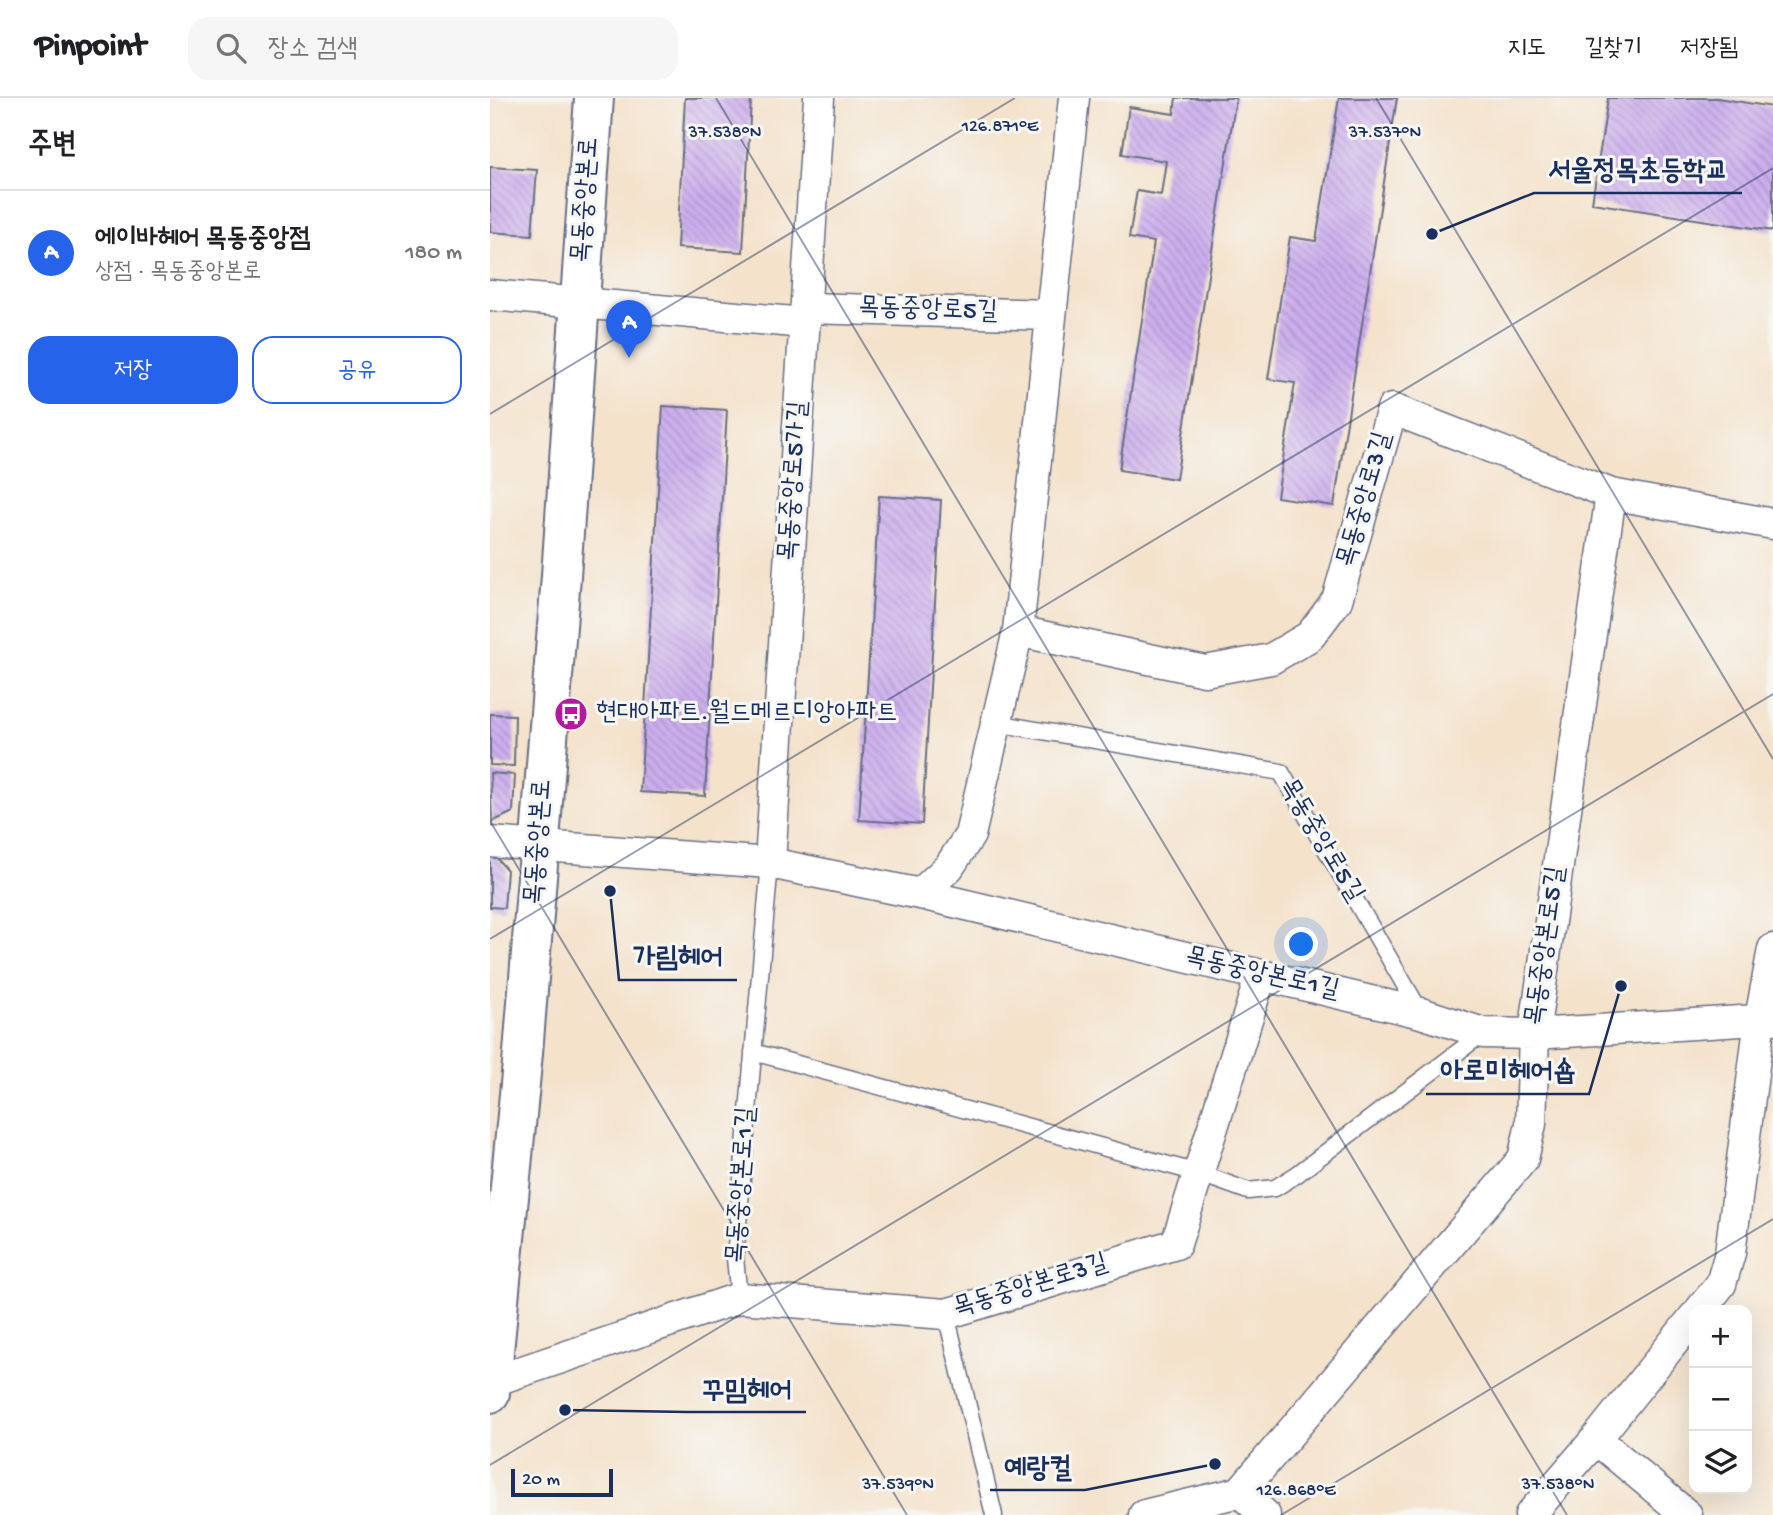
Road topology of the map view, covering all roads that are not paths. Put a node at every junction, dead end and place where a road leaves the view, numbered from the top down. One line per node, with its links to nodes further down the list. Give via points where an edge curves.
1 (594, 98): 5 (street, 목동중앙본로)
2 (819, 98): 7 (street, 목동중앙로5가길)
3 (1074, 98): 6 (street)
4 (490, 295): 5 (street, 목동중앙본로)
5 (580, 302): 7 (street, 목동중앙본로); 13 (street, 목동중앙본로)
6 (1051, 315): 7 (street, 목동중앙로5길); 10 (street)
7 (805, 316): 14 (street, 목동중앙로5가길)
8 (1612, 494): 9 (street, 목동중앙로3길); 10 (street, 목동중앙로3길, via 1392,409 1337,600 1310,636 1271,659 1205,671); 21 (street, 목동중앙본로5길)
9 (1773, 524)
10 (1018, 631): 11 (street)
11 (996, 723): 15 (street, via 970,835 949,867); 18 (lane, 목동중앙로5길, via 1281,772)
12 (490, 842): 13 (street, 목동중앙본로1길)
13 (539, 846): 14 (street, 목동중앙본로1길); 28 (street, 목동중앙본로)
14 (770, 863): 15 (street, 목동중앙본로1길); 22 (lane, 목동중앙본로1길)
15 (920, 894): 17 (street, 목동중앙본로1길)
16 (1773, 949): 19 (street)
17 (1261, 975): 18 (street, 목동중앙본로1길); 23 (street, 목동중앙본로3길)
18 (1421, 1013): 20 (street, 목동중앙본로1길)
19 (1766, 1019): 21 (street, 목동중앙본로1길); 25 (street, via 1730,1253 1721,1284)
20 (1483, 1033): 21 (street, 목동중앙본로1길); 23 (lane, via 1275,1188 1248,1191)
21 (1534, 1034): 31 (street, 목동중앙본로5길, via 1531,1124 1523,1159)
22 (753, 1052): 23 (lane); 24 (lane, 목동중앙본로1길, via 735,1258)
23 (1198, 1172): 26 (street, 목동중앙본로3길, via 1176,1244)
24 (739, 1298): 26 (street, 목동중앙본로3길); 28 (street, 목동중앙본로3길)
25 (1704, 1305)
26 (946, 1314): 32 (lane)
27 (1689, 1323): 30 (street)
28 (490, 1382): 29 (street, 목동중앙본로)
29 (490, 1393)
30 (1596, 1439): 35 (street); 36 (street)
31 (1240, 1492): 33 (street); 34 (street)
32 (994, 1515)
33 (1144, 1515)
34 (1265, 1515)
35 (1530, 1515)
36 (1687, 1515)

